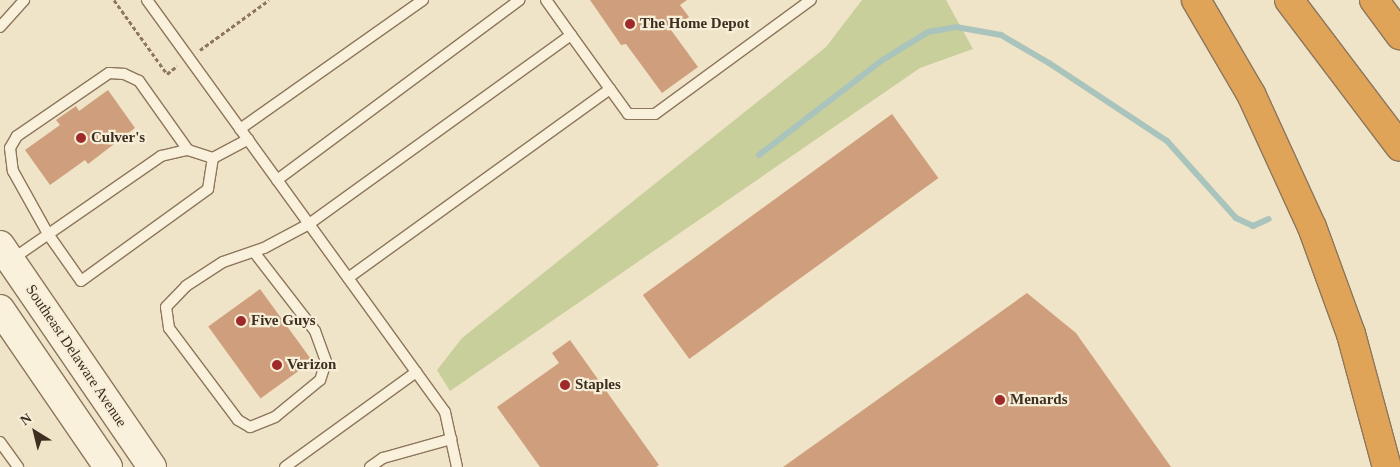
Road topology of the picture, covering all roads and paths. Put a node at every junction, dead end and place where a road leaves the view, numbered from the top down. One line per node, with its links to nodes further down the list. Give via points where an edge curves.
1 (24, 0): 10 (lane)
2 (147, 0): 14 (lane)
3 (423, 0): 14 (lane)
4 (519, 0): 19 (lane)
5 (546, 0): 11 (lane)
6 (811, 0): 13 (lane, via 655,114 628,114)
7 (1196, 0): 35 (highway, via 1251,94 1312,228 1350,334)
8 (1289, 0): 16 (highway)
9 (1374, 0): 12 (highway)
10 (0, 27)
11 (571, 35): 13 (lane); 20 (lane)
12 (1400, 35)
13 (610, 89): 24 (lane)
14 (240, 129): 15 (lane)
15 (248, 139): 18 (lane); 19 (lane)
16 (1400, 147)
17 (188, 150): 18 (lane); 21 (lane, via 161,156); 21 (lane, via 140,81 124,74 109,74 17,136 10,148 13,172)
18 (213, 158): 21 (lane, via 208,189 81,280)
19 (277, 180): 20 (lane)
20 (308, 224): 23 (lane); 24 (lane)
21 (48, 234): 22 (lane)
22 (5, 252): 31 (main road, Southeast Delaware Avenue)
23 (254, 252): 23 (lane, via 223,262 186,286 166,307 169,328 238,420 250,427 274,417 320,380 326,362 315,331)
24 (348, 278): 26 (lane)
25 (0, 309): 30 (main road)
26 (416, 372): 27 (lane, via 445,412); 32 (lane)
27 (451, 439): 33 (lane, via 384,458); 34 (lane)
28 (0, 442): 29 (lane)
29 (18, 467)
30 (108, 467)
31 (152, 467)
32 (284, 467)
33 (370, 467)
34 (457, 467)
35 (1387, 467)

